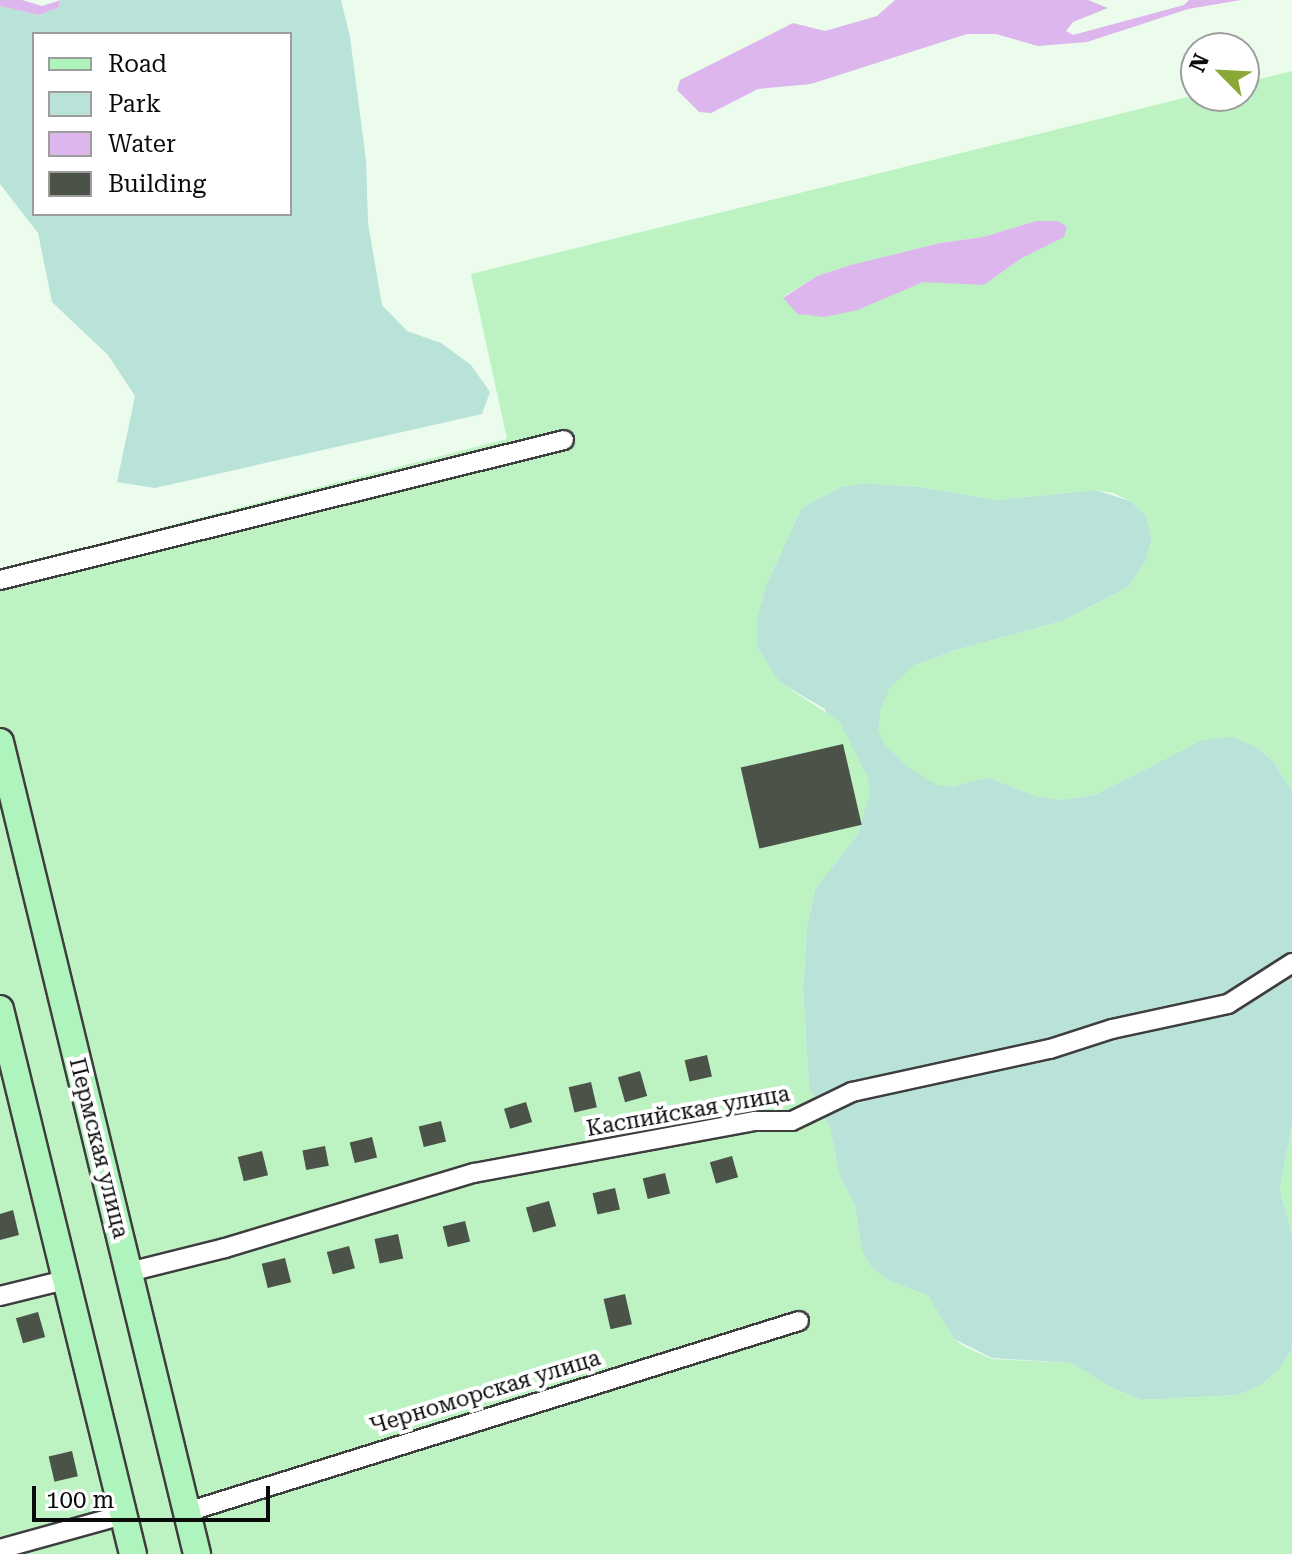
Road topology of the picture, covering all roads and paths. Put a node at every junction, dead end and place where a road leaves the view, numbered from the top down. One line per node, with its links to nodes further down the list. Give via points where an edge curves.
1 (564, 440): 2 (street)
2 (0, 580)
3 (0, 742): 4 (street, Пермская улица)
4 (4, 778): 8 (street, Пермская улица)
5 (1292, 963): 8 (street, Каспийская улица, via 1228,1004 852,1092 792,1121 755,1121 474,1173)
6 (0, 1009): 7 (street)
7 (3, 1039): 9 (street)
8 (129, 1272): 12 (street, Пермская улица)
9 (65, 1280): 10 (street); 13 (street)
10 (0, 1296)
11 (799, 1321): 12 (street, Черноморская улица)
12 (187, 1512): 16 (street, Пермская улица)
13 (123, 1515): 14 (street); 15 (street)
14 (0, 1549)
15 (133, 1554)
16 (197, 1554)

